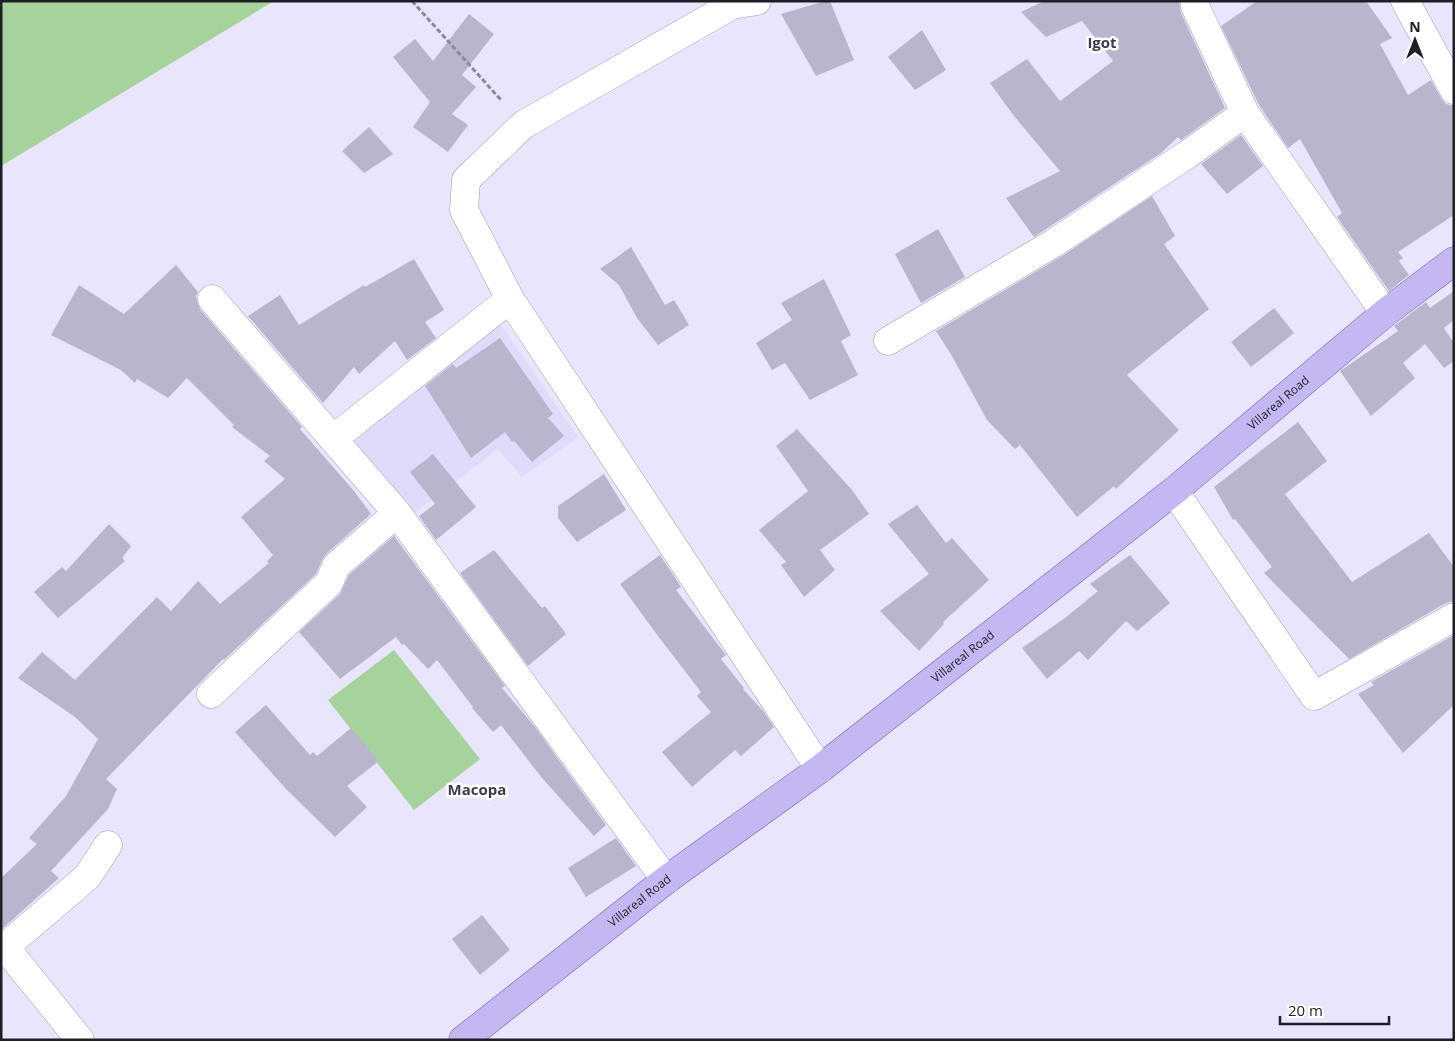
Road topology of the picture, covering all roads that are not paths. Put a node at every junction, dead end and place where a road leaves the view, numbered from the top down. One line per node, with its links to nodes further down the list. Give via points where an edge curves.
1 (757, 1): 8 (street, via 732,5 523,125 466,180 464,210)
2 (1195, 1): 5 (street)
3 (1405, 1): 4 (street)
4 (1454, 90)
5 (1245, 113): 9 (street); 10 (street, via 1054,243)
6 (1454, 261): 9 (main road, Villareal Road)
7 (212, 299): 11 (street)
8 (510, 299): 11 (street); 16 (street)
9 (1385, 313): 12 (main road, Villareal Road)
10 (888, 341)
11 (333, 439): 13 (street)
12 (1174, 491): 14 (street, via 1314,696); 16 (main road, Villareal Road)
13 (396, 512): 15 (street, via 336,566 329,583); 18 (street)
14 (1454, 617)
15 (211, 694)
16 (820, 769): 18 (main road, Villareal Road)
17 (108, 845): 19 (street, via 88,877 12,941 10,952)
18 (666, 880): 20 (main road, Villareal Road)
19 (80, 1040)
20 (463, 1040)

